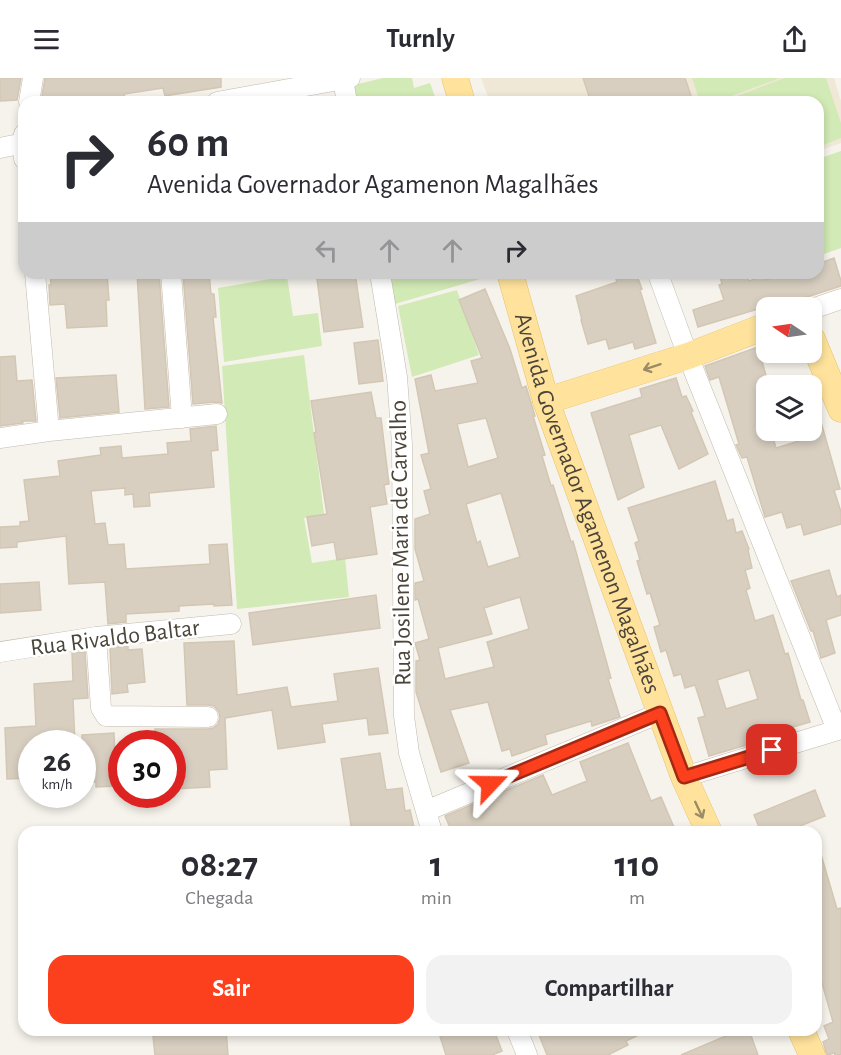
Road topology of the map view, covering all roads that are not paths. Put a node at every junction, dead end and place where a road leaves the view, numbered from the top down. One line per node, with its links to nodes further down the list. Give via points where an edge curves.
1 (33, 78): 4 (street)
2 (455, 78): 7 (main road)
3 (347, 79): 5 (street); 6 (street)
4 (30, 96)
5 (251, 96)
6 (347, 96)
7 (460, 96)
8 (18, 146): 9 (street)
9 (0, 148)
10 (35, 279): 24 (street)
11 (171, 279): 23 (street)
12 (381, 279): 33 (street, Rua Josilene Maria de Carvalho, via 397,377 401,432 404,716 409,753)
13 (512, 279): 20 (main road, Avenida Governador Agamenon Magalhães)
14 (660, 279): 18 (street)
15 (841, 299): 16 (street)
16 (822, 306)
17 (756, 330): 18 (main road)
18 (688, 356): 20 (main road, one-way to 20); 31 (street)
19 (822, 363): 21 (main road)
20 (546, 402): 29 (main road, Avenida Governador Agamenon Magalhães)
21 (841, 409)
22 (217, 414): 23 (street)
23 (182, 418): 24 (street)
24 (49, 431): 25 (street)
25 (0, 438)
26 (231, 624): 27 (street, Rua Rivaldo Baltar)
27 (96, 638): 28 (street, Rua Rivaldo Baltar); 30 (street, via 101,708 106,716)
28 (0, 652)
29 (660, 713): 32 (main road, Avenida Governador Agamenon Magalhães); 33 (street)
30 (208, 717)
31 (839, 729): 32 (street)
32 (684, 777): 35 (main road, Avenida Governador Agamenon Magalhães, one-way to 35)
33 (426, 811): 34 (street, Rua Josilene Maria de Carvalho)
34 (430, 826)
35 (707, 826)
36 (519, 1036): 38 (street)
37 (804, 1036): 39 (main road)
38 (527, 1055)
39 (812, 1055)

